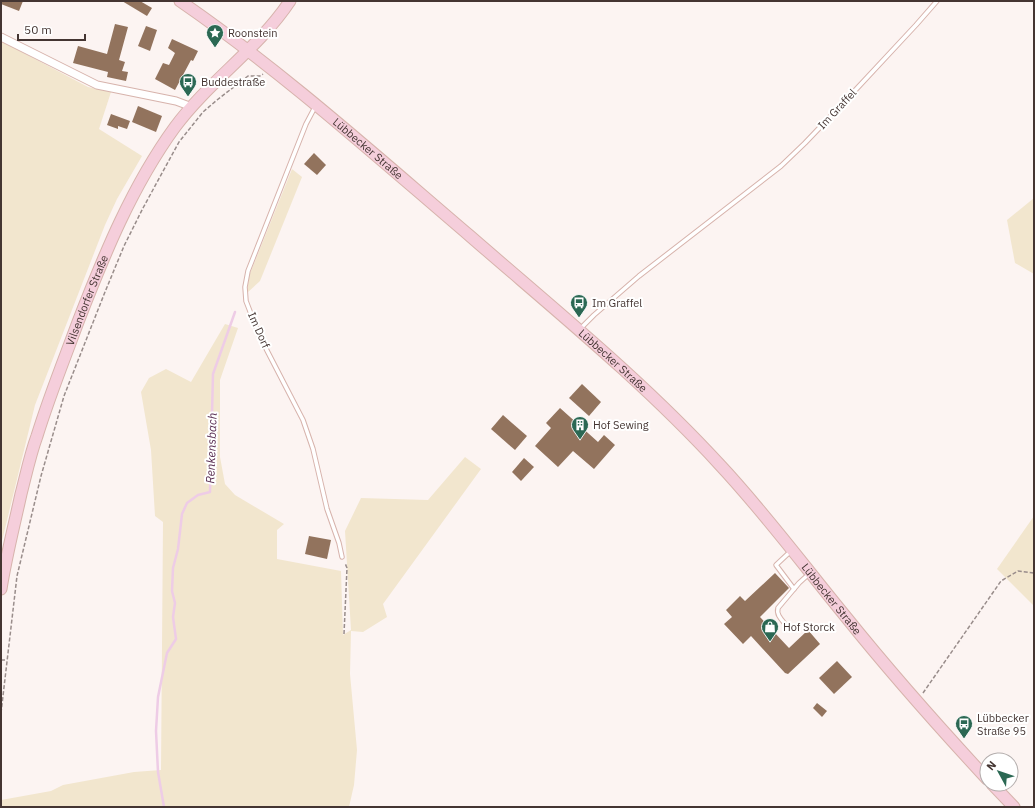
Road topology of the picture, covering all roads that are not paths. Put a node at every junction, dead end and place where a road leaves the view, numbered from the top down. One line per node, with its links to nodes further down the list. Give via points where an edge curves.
1 (180, 1): 5 (main road, Lübbecker Straße)
2 (290, 1): 5 (main road, Vilsendorfer Straße)
3 (937, 1): 8 (lane, Im Graffel, via 781,166 639,276)
4 (1, 37): 7 (street, via 97,86)
5 (248, 50): 6 (main road, Lübbecker Straße); 7 (main road, Vilsendorfer Straße)
6 (316, 105): 8 (main road, Lübbecker Straße); 10 (lane, Im Dorf, via 306,124 248,271 246,294 248,308 260,337 306,427)
7 (192, 106): 12 (main road, Vilsendorfer Straße, via 160,149 129,204 91,290 36,438 7,552)
8 (579, 330): 9 (main road, Lübbecker Straße, via 643,388 720,465)
9 (792, 550): 11 (main road, Lübbecker Straße); 13 (lane, via 776,565)
10 (342, 556)
11 (811, 573): 13 (lane); 15 (main road, Lübbecker Straße, via 917,702)
12 (1, 589)
13 (794, 589): 14 (lane, via 777,611)
14 (786, 625)
15 (979, 770)
16 (1000, 792): 17 (main road)
17 (1014, 807)

